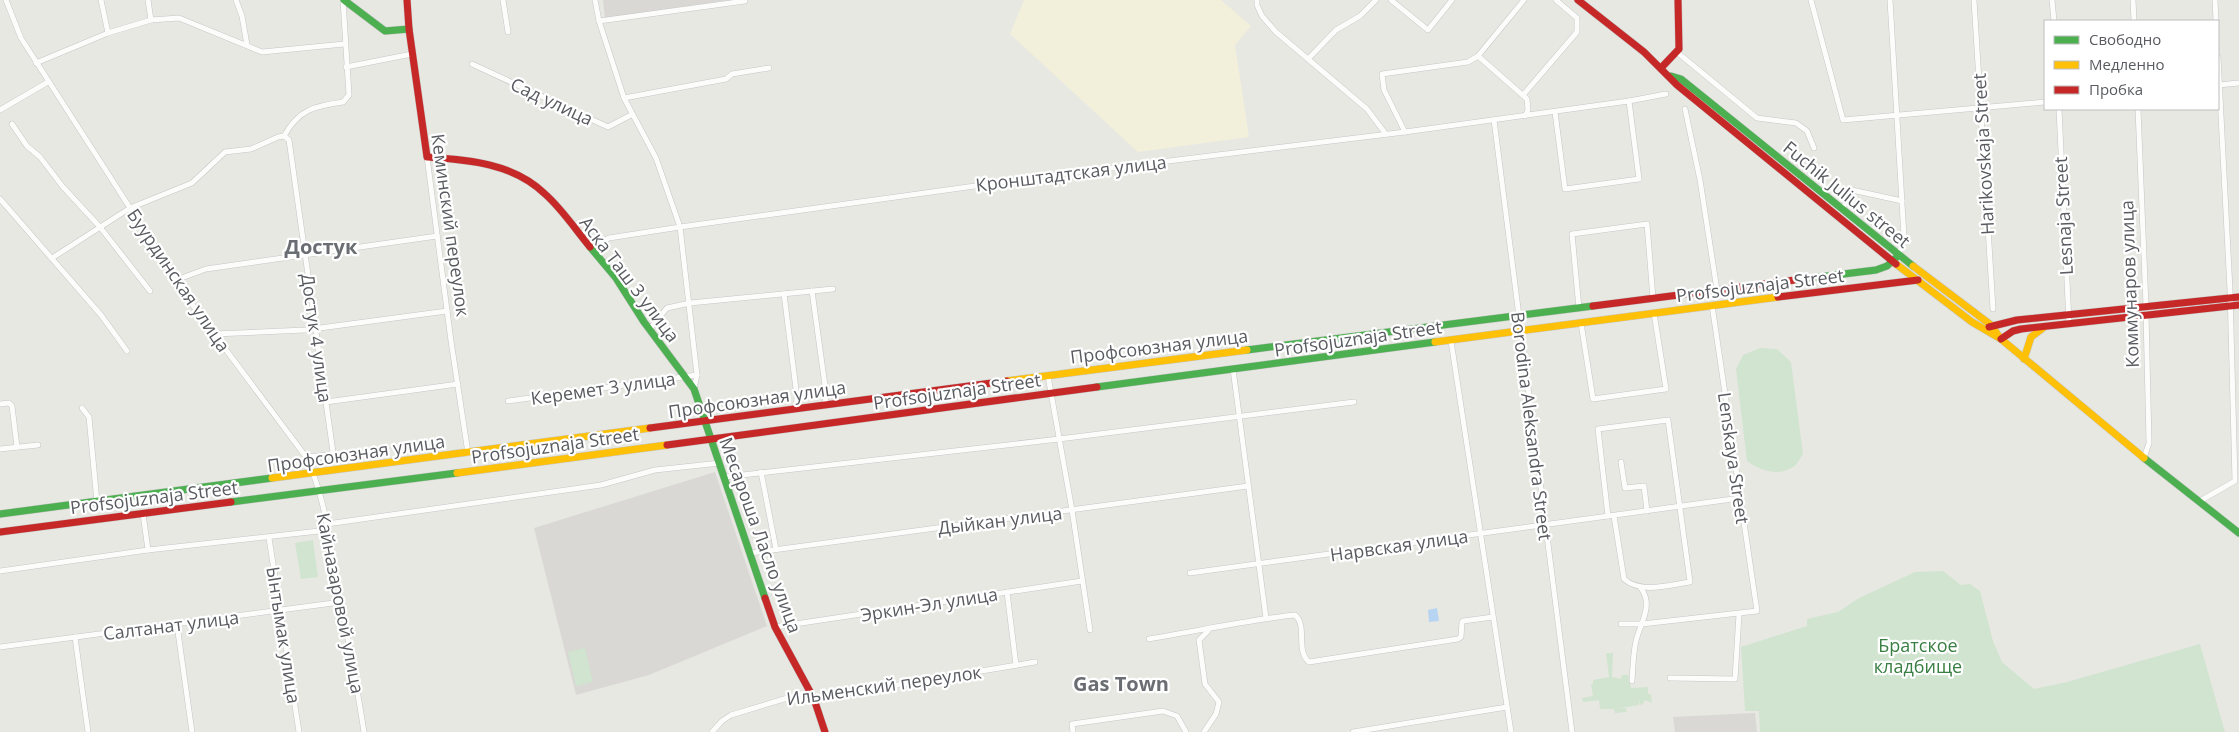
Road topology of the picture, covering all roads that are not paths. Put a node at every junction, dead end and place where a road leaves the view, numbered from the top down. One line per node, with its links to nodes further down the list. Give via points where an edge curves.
1 (6, 0): 38 (street, Буурдинская улица, via 21,38)
2 (101, 0): 31 (street)
3 (148, 0): 24 (street)
4 (236, 0): 33 (street)
5 (343, 0): 29 (street, via 385,31); 32 (street)
6 (407, 0): 29 (street, Кеминский переулок)
7 (503, 0): 30 (street)
8 (595, 0): 28 (street)
9 (1257, 0): 37 (street, via 1262,16)
10 (1376, 0): 37 (street, via 1360,16 1336,30)
11 (1391, 0): 12 (street, via 1428,30)
12 (1452, 0)
13 (1524, 0): 36 (street)
14 (1556, 0): 48 (street, via 1577,18 1577,32)
15 (1578, 0): 42 (street, Fuchik Julius street)
16 (1678, 0): 34 (street)
17 (1811, 0): 59 (street, via 1843,120)
18 (1890, 0): 59 (street)
19 (1974, 0): 54 (street, Harikovskaja Street)
20 (2052, 0): 25 (street)
21 (2133, 0): 26 (street)
22 (2215, 0): 27 (street)
23 (746, 1): 28 (street)
24 (151, 20): 31 (street); 33 (street, via 179,18)
25 (2054, 20)
26 (2134, 20)
27 (2216, 20)
28 (599, 21): 49 (street)
29 (409, 29): 35 (street, Кеминский переулок)
30 (508, 32)
31 (108, 33): 38 (street)
32 (344, 44): 33 (street, via 262,52); 40 (street)
33 (247, 45)
34 (1678, 53): 42 (street); 67 (street, via 1757,118 1796,123 1807,131)
35 (412, 54): 40 (street); 68 (street, Кеминский переулок)
36 (1478, 56): 48 (street); 64 (street, via 1468,62 1382,74 1384,90)
37 (1308, 59): 65 (street, via 1367,109)
38 (36, 63): 44 (street, Буурдинская улица)
39 (472, 64): 60 (street, Сад улица, via 608,127)
40 (346, 67): 66 (street, via 347,99 315,106 297,117)
41 (770, 68): 49 (street)
42 (1661, 68): 43 (street, Fuchik Julius street)
43 (1671, 76): 72 (street, Fuchik Julius street, via 1681,80); 80 (street, Fuchik Julius street, via 1677,85)
44 (48, 82): 55 (street); 71 (street, Буурдинская улица)
45 (2239, 84): 46 (street)
46 (2219, 85)
47 (1666, 94): 50 (street, Кронштадтская улица)
48 (1522, 95): 61 (street, via 1529,104)
49 (624, 98): 60 (street)
50 (1629, 101): 58 (street, Кронштадтская улица); 58 (street, via 1639,179 1565,189)
51 (2044, 102): 54 (street)
52 (2219, 103): 90 (street)
53 (1685, 109): 84 (street)
54 (1981, 109): 59 (street); 96 (street, Harikovskaja Street)
55 (0, 110)
56 (2059, 110): 99 (street, Lesnaja Street)
57 (2138, 110): 94 (street, Коммунаров улица)
58 (1555, 112): 61 (street, Кронштадтская улица)
59 (1898, 114): 70 (street)
60 (631, 115): 74 (street, via 656,158)
61 (1525, 116): 62 (street, Кронштадтская улица)
62 (1494, 120): 64 (street, Кронштадтская улица); 101 (street, Borodina Aleksandra Street)
63 (12, 124): 73 (street, via 27,146)
64 (1405, 132): 65 (street, Кронштадтская улица)
65 (1385, 133): 74 (street, Кронштадтская улица)
66 (284, 136): 71 (street, via 251,149 225,152 192,183); 77 (street, Достук 4 улица, via 289,140)
67 (1814, 148)
68 (427, 157): 75 (street, Кеминский переулок); 76 (street, Аска Таш 3 улица, via 487,162 511,170 546,194)
69 (0, 199): 79 (street)
70 (1902, 200): 72 (street, via 1852,190); 78 (street, via 1904,237)
71 (130, 208): 73 (street); 81 (street, Буурдинская улица)
72 (1842, 210): 78 (street, Fuchik Julius street)
73 (100, 227): 79 (street); 86 (street)
74 (680, 227): 76 (street, Кронштадтская улица, via 609,238); 91 (street)
75 (437, 236): 77 (street); 97 (street, Кеминский переулок)
76 (591, 248): 107 (street, Аска Таш 3 улица, via 616,278)
77 (305, 255): 81 (street, via 206,269); 106 (street, Достук 4 улица)
78 (1898, 255): 80 (street, Профсоюзная улица); 104 (street, Fuchik Julius street)
79 (52, 258): 113 (street)
80 (1892, 261): 82 (street, Fuchik Julius street); 84 (street, Профсоюзная улица, via 1876,270)
81 (176, 280): 110 (street, Буурдинская улица)
82 (1918, 280): 92 (street, Profsojuznaja Street); 108 (street, Fuchik Julius street)
83 (833, 289): 85 (street)
84 (1717, 290): 89 (street, Профсоюзная улица)
85 (812, 291): 87 (street); 126 (street)
86 (150, 292)
87 (784, 294): 91 (street); 128 (street)
88 (2239, 297): 90 (street)
89 (1652, 298): 95 (street, Профсоюзная улица); 95 (street, via 1647,224 1572,234)
90 (2230, 302): 93 (street); 94 (street); 100 (street); 144 (street)
91 (690, 303): 107 (street, via 667,308); 116 (street)
92 (1712, 305): 98 (street, Profsojuznaja Street); 147 (street, Lenskaya Street)
93 (2239, 305)
94 (2146, 306): 99 (street); 100 (street, Коммунаров улица)
95 (1579, 308): 101 (street, Профсоюзная улица)
96 (1992, 309)
97 (447, 311): 106 (street); 119 (street, Кеминский переулок)
98 (1654, 313): 102 (street, Profsojuznaja Street); 102 (street, via 1666,389 1593,399)
99 (2068, 314): 103 (street, Lesnaja Street); 104 (street)
100 (2146, 314): 103 (street); 138 (street, Коммунаров улица, via 2149,444)
101 (1518, 315): 109 (street, Borodina Aleksandra Street); 118 (street, Профсоюзная улица)
102 (1581, 323): 109 (street, Profsojuznaja Street)
103 (2069, 323): 105 (street)
104 (1991, 325): 108 (street); 111 (street, Fuchik Julius street)
105 (2047, 326): 111 (street, via 2013,331); 114 (street, via 2031,337)
106 (316, 329): 110 (street); 123 (street, Достук 4 улица)
107 (649, 330): 117 (street, Аска Таш 3 улица)
108 (1985, 331): 111 (street, Fuchik Julius street)
109 (1519, 332): 112 (street, Profsojuznaja Street); 157 (street, Borodina Aleksandra Street)
110 (214, 334): 137 (street, Буурдинская улица)
111 (2001, 339): 114 (street, Fuchik Julius street)
112 (1451, 341): 115 (street, Profsojuznaja Street); 161 (street)
113 (127, 351)
114 (2024, 359): 138 (street, Fuchik Julius street)
115 (1233, 370): 121 (street, Profsojuznaja Street); 129 (street)
116 (697, 375): 117 (street, Керемет 3 улица); 120 (street)
117 (684, 376): 120 (street, Аска Таш 3 улица); 122 (street, Керемет 3 улица)
118 (1048, 376): 121 (street); 126 (street, Профсоюзная улица)
119 (458, 384): 123 (street); 136 (street, Кеминский переулок)
120 (694, 389): 130 (street, Месароша Ласло улица)
121 (1050, 394): 131 (street, Profsojuznaja Street); 132 (street)
122 (508, 401)
123 (326, 402): 137 (street, Достук 4 улица, via 333,452 329,456)
124 (1354, 402): 129 (street)
125 (0, 404): 134 (street, via 12,406)
126 (825, 405): 128 (street, Профсоюзная улица)
127 (82, 408): 149 (street, via 89,417)
128 (796, 409): 130 (street, Профсоюзная улица)
129 (1239, 415): 132 (street); 145 (street)
130 (706, 421): 131 (street, Месароша Ласло улица); 136 (street, Профсоюзная улица)
131 (710, 439): 140 (street, Месароша Ласло улица); 146 (street, Profsojuznaja Street)
132 (1060, 439): 141 (street); 151 (street)
133 (38, 445): 134 (street)
134 (17, 447): 135 (street)
135 (0, 449)
136 (468, 453): 142 (street, Профсоюзная улица)
137 (306, 457): 142 (street, Буурдинская улица)
138 (2144, 458): 148 (street, Fuchik Julius street)
139 (1622, 462): 152 (street, via 1625,488 1644,486)
140 (720, 463): 143 (street, Месароша Ласло улица); 156 (street, via 654,470 602,485)
141 (760, 472): 143 (street); 163 (street)
142 (314, 474): 146 (street, Кайназаровой улица); 149 (street, Профсоюзная улица)
143 (725, 477): 165 (street, Месароша Ласло улица)
144 (2237, 480): 148 (street)
145 (1248, 486): 151 (street, Дыйкан улица); 166 (street)
146 (319, 492): 154 (street, Profsojuznaja Street); 156 (street, Кайназаровой улица)
147 (1740, 498): 150 (street, Нарвская улица); 174 (street, Lenskaya Street, via 1757,611)
148 (2200, 501): 160 (street, Fuchik Julius street)
149 (97, 502): 153 (street, Профсоюзная улица)
150 (1680, 507): 152 (street, Нарвская улица); 155 (street, via 1668,420 1598,429); 170 (street, via 1690,582)
151 (1072, 510): 163 (street, Дыйкан улица); 169 (street)
152 (1647, 511): 155 (street, Нарвская улица)
153 (0, 514)
154 (143, 514): 159 (street, Profsojuznaja Street); 164 (street)
155 (1611, 516): 157 (street, Нарвская улица); 170 (street, via 1624,579)
156 (327, 524): 158 (street, Кайназаровой улица)
157 (1545, 525): 161 (street, Нарвская улица); 203 (street, Borodina Aleksandra Street)
158 (328, 530): 162 (street); 172 (street, Кайназаровой улица)
159 (0, 532)
160 (2239, 533)
161 (1480, 534): 166 (street, Нарвская улица); 175 (street)
162 (270, 538): 164 (street); 173 (street, Ынтымак улица)
163 (776, 549): 165 (street, Дыйкан улица)
164 (148, 550): 167 (street)
165 (751, 553): 180 (street, Месароша Ласло улица)
166 (1260, 564): 168 (street, Нарвская улица); 176 (street)
167 (0, 571)
168 (1190, 573)
169 (1082, 580): 171 (street, Эркин-Эл улица); 181 (street)
170 (1641, 588): 178 (street, via 1646,600)
171 (1006, 592): 180 (street, Эркин-Эл улица); 187 (street)
172 (342, 602): 173 (street, Салтанат улица); 195 (street, Кайназаровой улица)
173 (281, 611): 179 (street, Салтанат улица); 194 (street, Ынтымак улица)
174 (1739, 614): 178 (street); 188 (street, via 1735,679)
175 (1493, 617): 176 (street, via 1462,622 1458,640 1309,662 1303,655 1298,616); 191 (street)
176 (1266, 618): 182 (street)
177 (1621, 624): 178 (street)
178 (1642, 624): 189 (street, via 1635,646)
179 (177, 625): 183 (street, Салтанат улица); 193 (street)
180 (775, 627): 190 (street, Месароша Ласло улица)
181 (1090, 630)
182 (1210, 630): 184 (street); 200 (street, via 1199,640 1199,649 1205,684 1219,702 1216,714)
183 (75, 637): 185 (street, Салтанат улица); 192 (street)
184 (1150, 639)
185 (0, 647)
186 (1035, 662): 187 (street, Ильменский переулок)
187 (1016, 665): 190 (street, Ильменский переулок)
188 (1670, 678)
189 (1632, 680)
190 (814, 699): 196 (street, Ильменский переулок, via 804,693 731,715); 197 (street, Месароша Ласло улица)
191 (1507, 706): 201 (street); 202 (street)
192 (88, 732)
193 (192, 732)
194 (299, 732)
195 (364, 732)
196 (712, 732)
197 (825, 732)
198 (1073, 732): 199 (street, via 1072,724 1163,711 1177,716)
199 (1186, 732)
200 (1204, 732)
201 (1353, 732)
202 (1511, 732)
203 (1572, 732)

